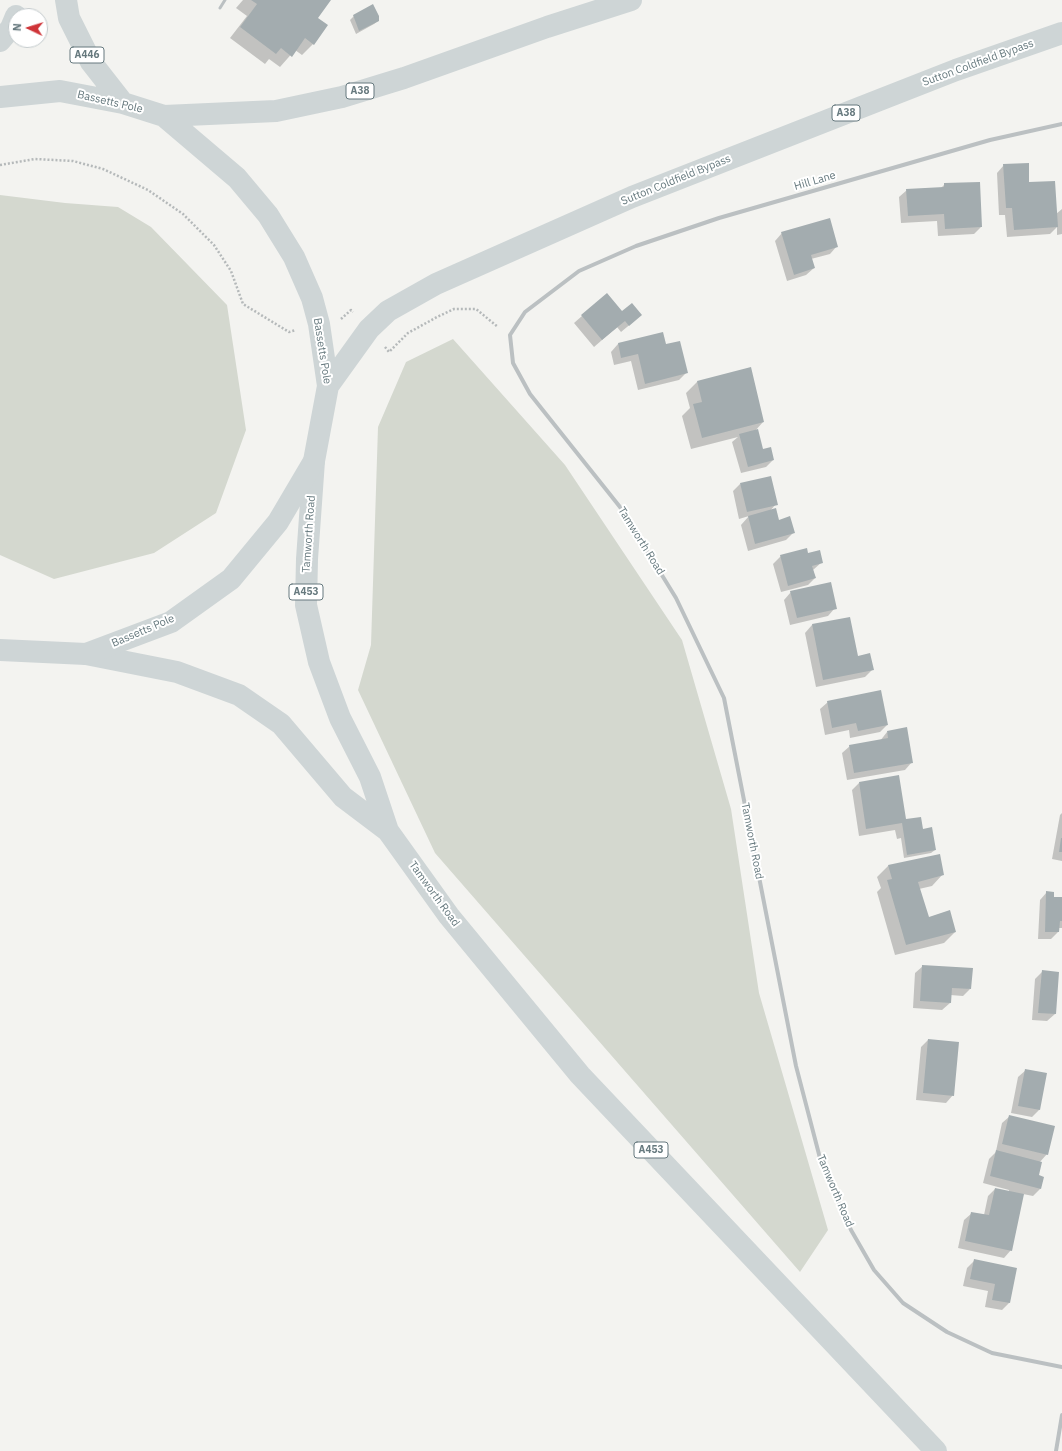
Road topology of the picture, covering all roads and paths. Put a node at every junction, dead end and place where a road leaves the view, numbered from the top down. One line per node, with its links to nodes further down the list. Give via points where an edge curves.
1 (66, 0): 9 (main road, A446, via 69,18 91,62)
2 (225, 0): 4 (lane)
3 (631, 0): 10 (main road, A38, via 342,97 276,111)
4 (220, 8)
5 (8, 32): 7 (main road)
6 (1062, 33): 14 (main road, Sutton Coldfield Bypass / A38, via 956,70 632,197 436,284 388,311)
7 (0, 41)
8 (0, 97): 9 (main road, Bassetts Pole, via 60,92)
9 (123, 103): 10 (main road, Bassetts Pole)
10 (164, 116): 13 (main road, Bassetts Pole, via 237,178 268,215 294,256 312,298)
11 (1062, 124): 15 (street, Hill Lane, via 990,140 719,218 636,246 579,271 525,312)
12 (0, 165): 13 (path, via 35,159 73,161 102,169 148,190 183,214 214,245 231,271 243,304 289,332)
13 (319, 324): 14 (path, via 339,321 351,310); 16 (main road, Bassetts Pole)
14 (369, 329): 15 (path, via 389,352 408,333 437,317 454,309 476,309); 16 (main road, Sutton Coldfield Bypass / A38)
15 (510, 335): 21 (street, Tamworth Road, via 513,363 530,394 620,507 676,598 724,698 796,1066 821,1162 851,1230 874,1270 903,1303 947,1332 992,1353)
16 (328, 386): 17 (main road, Bassetts Pole)
17 (314, 461): 19 (main road, Bassetts Pole, via 278,522 231,579 171,622); 20 (main road, Tamworth Road / A453, via 306,605 319,662 340,718 370,778)
18 (0, 650): 19 (main road, Bassetts Pole)
19 (86, 654): 20 (main road, Tamworth Road / A453, via 177,672 239,695 282,724 343,797)
20 (388, 831): 23 (main road, Tamworth Road / A453, via 449,916 580,1075)
21 (1062, 1367)
22 (1062, 1415): 24 (street)
23 (936, 1451)
24 (1056, 1451)

